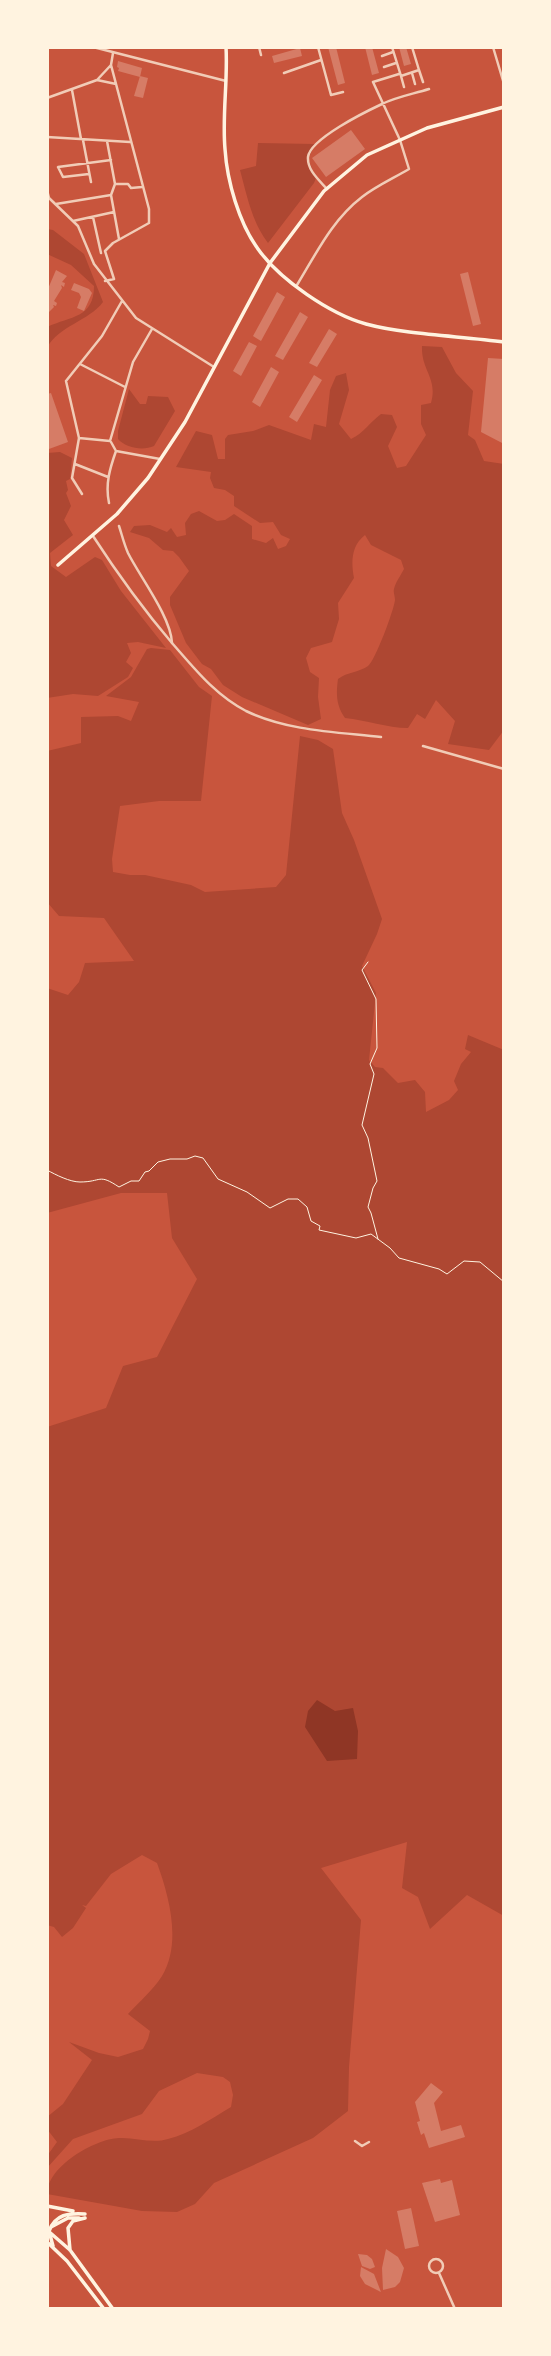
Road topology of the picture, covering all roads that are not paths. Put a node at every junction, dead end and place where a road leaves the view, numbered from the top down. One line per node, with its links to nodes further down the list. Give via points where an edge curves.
1 (93, 47): 9 (street)
2 (226, 47): 21 (main road)
3 (259, 47): 10 (street)
4 (318, 47): 12 (street)
5 (391, 47): 8 (street)
6 (412, 47): 16 (street)
7 (493, 47): 25 (street)
8 (393, 52): 11 (street); 13 (street)
9 (113, 53): 14 (street); 21 (street)
10 (261, 55)
11 (382, 56)
12 (321, 60): 17 (street); 29 (street, via 331,95)
13 (396, 63): 15 (street); 19 (street)
14 (111, 65): 20 (street); 23 (street)
15 (384, 67)
16 (419, 70): 18 (street); 22 (street)
17 (284, 73)
18 (412, 73): 19 (street); 24 (street)
19 (400, 75): 26 (street); 31 (street, via 373,82)
20 (97, 80): 23 (street); 28 (street)
21 (226, 81): 54 (main road, via 228,171 251,238)
22 (423, 82)
23 (116, 84): 37 (street)
24 (415, 84)
25 (504, 85)
26 (404, 87)
27 (429, 89): 31 (street)
28 (72, 90): 30 (street); 34 (street)
29 (343, 92)
30 (47, 99)
31 (383, 103): 35 (street); 44 (street, via 311,149 307,159 311,170)
32 (504, 107): 35 (main road)
33 (47, 137): 34 (street)
34 (82, 140): 36 (street); 39 (street)
35 (400, 140): 44 (main road, via 367,156); 56 (street, via 409,169 362,197 345,214 327,234)
36 (107, 141): 37 (street); 38 (street)
37 (130, 142): 43 (street)
38 (110, 160): 39 (street); 42 (street)
39 (87, 162): 40 (street); 40 (street, via 58,167 63,177)
40 (89, 174): 41 (street)
41 (91, 181)
42 (115, 184): 43 (street); 46 (street)
43 (143, 186): 51 (street, via 149,223)
44 (327, 189): 54 (main road)
45 (47, 190): 47 (street)
46 (111, 195): 47 (street); 48 (street)
47 (56, 204): 50 (street)
48 (114, 212): 49 (street); 51 (street)
49 (93, 216): 50 (street); 52 (street)
50 (73, 221): 53 (street)
51 (119, 240): 52 (street)
52 (103, 252): 53 (street); 55 (street, via 114,279)
53 (91, 258): 55 (street)
54 (270, 263): 56 (main road); 61 (main road)
55 (105, 281): 57 (street)
56 (297, 285): 59 (main road, via 327,307 367,324)
57 (122, 301): 58 (street); 60 (street)
58 (152, 329): 61 (street); 62 (street, via 132,362)
59 (504, 342)
60 (80, 364): 62 (street); 63 (street, via 66,381)
61 (214, 367): 66 (main road)
62 (125, 387): 64 (street)
63 (79, 438): 64 (street); 67 (street)
64 (110, 441): 65 (street)
65 (116, 451): 66 (street); 68 (street)
66 (160, 459): 72 (main road, via 141,487)
67 (75, 464): 68 (street); 69 (street, via 72,478)
68 (108, 477): 70 (street)
69 (82, 494)
70 (109, 503)
71 (119, 526): 74 (street)
72 (93, 536): 73 (main road); 74 (street)
73 (58, 565)
74 (172, 643): 75 (street, via 195,671 246,711 302,728)
75 (381, 737)
76 (423, 746): 77 (street)
77 (504, 769)
78 (355, 2141): 79 (street, via 362,2146)
79 (369, 2142)
80 (47, 2206): 81 (main road)
81 (85, 2216): 82 (main road, via 62,2215); 85 (main road, via 68,2228)
82 (48, 2229): 84 (main road); 85 (main road)
83 (47, 2242): 84 (main road)
84 (56, 2250): 87 (main road)
85 (70, 2250): 88 (main road)
86 (439, 2273): 89 (street)
87 (104, 2309)
88 (113, 2309)
89 (455, 2309)

